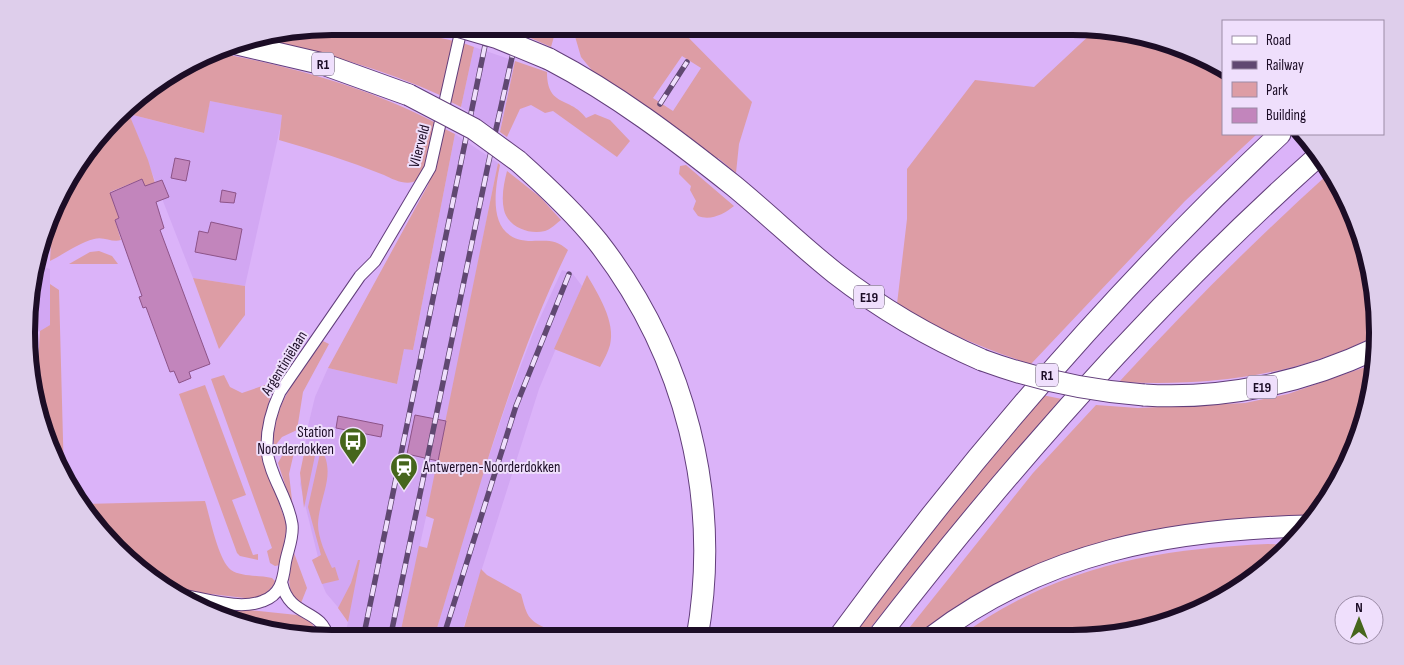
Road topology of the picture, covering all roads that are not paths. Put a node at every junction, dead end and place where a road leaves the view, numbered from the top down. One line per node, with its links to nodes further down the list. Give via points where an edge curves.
1 (460, 35): 6 (street, Vlierveld, via 430,168)
2 (488, 35): 7 (highway, E19, bridge, via 549,59 638,112 714,170 836,273 884,308 929,335 982,360 1073,387 1144,396 1215,394 1273,384 1317,372)
3 (250, 47): 12 (highway, R1, bridge, via 323,64 409,95 474,129 518,161 556,195 607,254 642,309 668,363 695,447 704,508 705,565)
4 (1279, 135): 13 (highway, R1, via 1125,287 1033,391 896,560)
5 (1314, 160): 14 (highway, R1, via 1182,284 1101,370 973,517)
6 (375, 261): 9 (street, Argentiniëlaan, via 360,276 280,392 269,422 270,466 292,523 292,541)
7 (1368, 351)
8 (1297, 527): 15 (highway, via 1189,534 1099,552 1007,589)
9 (282, 584): 10 (street, via 270,597 256,603); 11 (street, via 291,605 319,621)
10 (198, 598)
11 (324, 630)
12 (698, 630)
13 (844, 630)
14 (884, 630)
15 (942, 630)

